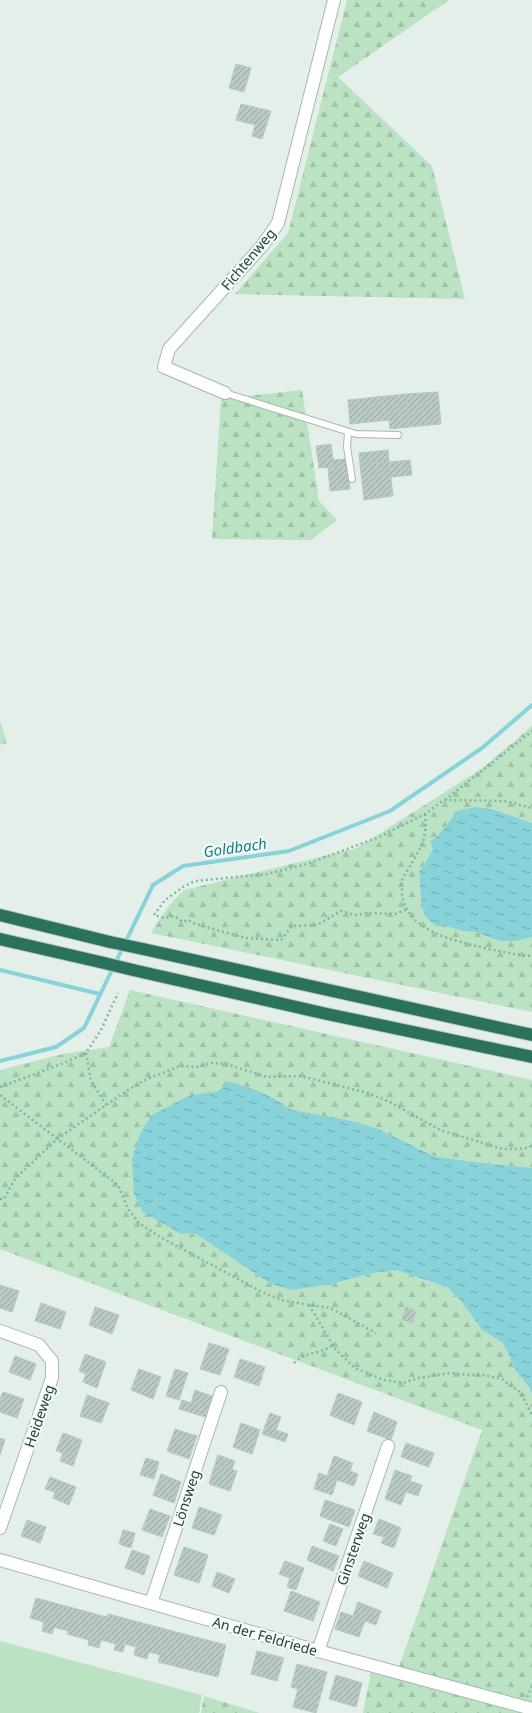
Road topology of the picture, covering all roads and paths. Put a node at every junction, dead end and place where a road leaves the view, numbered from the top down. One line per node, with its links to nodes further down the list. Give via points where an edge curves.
1 (334, 0): 2 (street, Fichtenweg, via 278,223 262,246 169,348 164,367)
2 (225, 393): 3 (lane)
3 (348, 432): 4 (lane); 5 (lane, via 347,447)
4 (398, 434)
5 (352, 478)
6 (532, 731): 7 (path)
7 (444, 800): 8 (path, via 505,801); 9 (path)
8 (532, 808)
9 (425, 814): 10 (path, via 426,833 402,880 402,896); 10 (path, via 379,837 307,864 267,874 195,882 182,887 165,900 154,915 164,918 174,916 183,922 188,920 246,938 281,940 292,926 317,925 341,911 355,915 396,914)
10 (406, 910): 13 (path, via 418,923 436,934 494,950)
11 (0, 916): 15 (highway, bridge)
12 (0, 939): 17 (highway, bridge, via 327,1014)
13 (532, 956)
14 (118, 993): 16 (path, via 101,1030)
15 (532, 1035)
16 (86, 1053): 18 (path); 20 (path, via 91,1081)
17 (532, 1057)
18 (0, 1087)
19 (0, 1095): 21 (path)
20 (107, 1106): 21 (path); 22 (path, via 128,1090 180,1066 226,1064 267,1077 302,1076 368,1092 440,1130 503,1149)
21 (58, 1139): 23 (path, via 15,1179 4,1199); 24 (path, via 118,1185 128,1208 140,1223 160,1237 266,1294 285,1301)
22 (532, 1145)
23 (0, 1200)
24 (309, 1304): 26 (path, via 330,1308); 27 (path)
25 (0, 1331): 32 (street, Heideweg, via 39,1345 52,1361 52,1378)
26 (376, 1333)
27 (333, 1345): 28 (path, via 318,1353 300,1356); 30 (path, via 355,1368 384,1380 403,1383 450,1373 502,1379 521,1393)
28 (294, 1363)
29 (221, 1392): 34 (street, Lönsweg)
30 (532, 1415)
31 (388, 1446): 35 (street, Ginsterweg)
32 (0, 1528)
33 (0, 1560): 34 (street, An der Feldriede)
34 (151, 1603): 35 (street, An der Feldriede)
35 (318, 1652): 36 (street, An der Feldriede)
36 (525, 1709)

